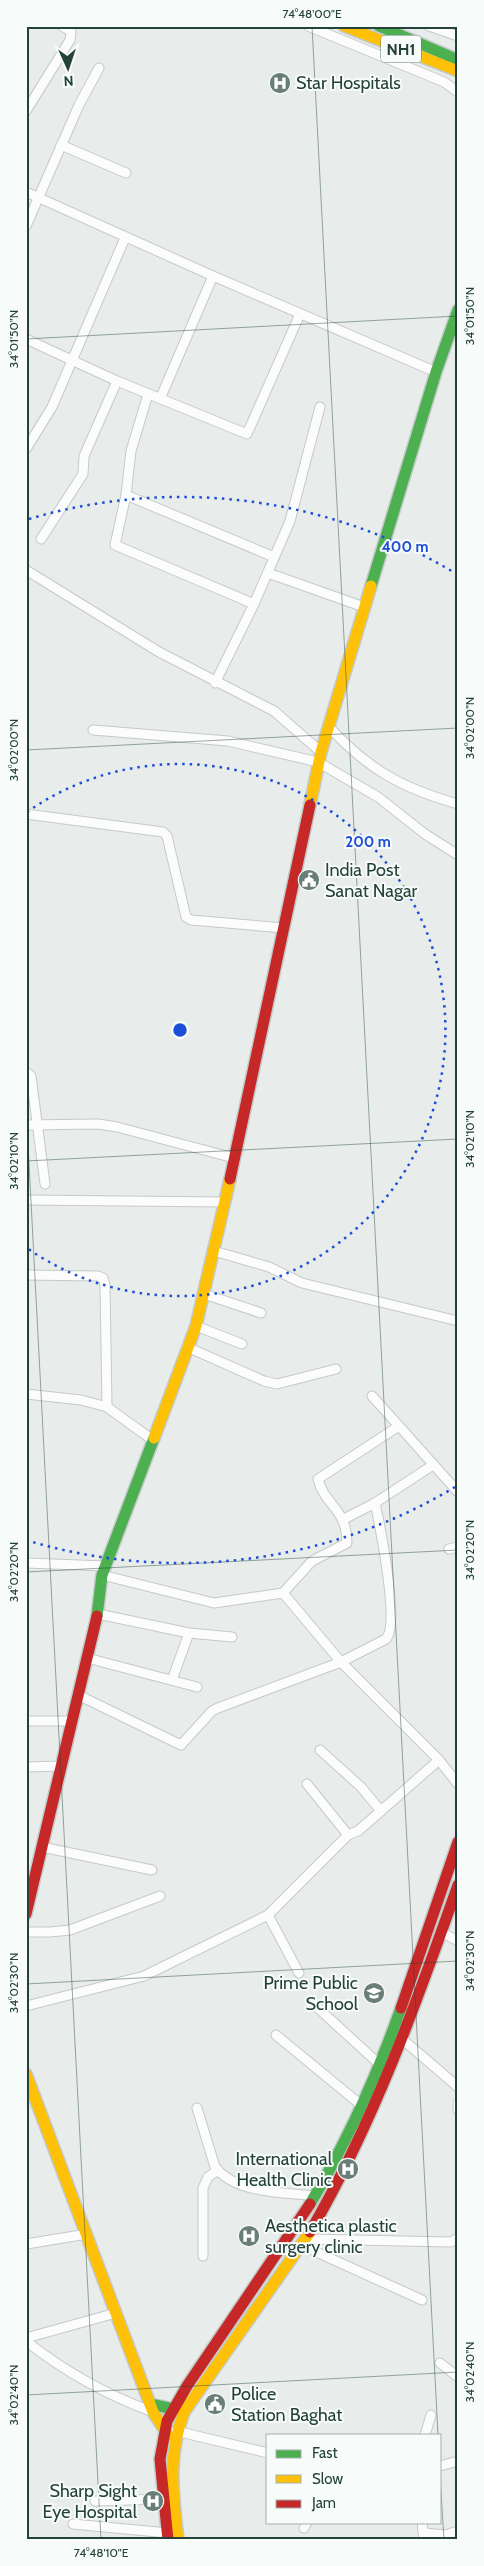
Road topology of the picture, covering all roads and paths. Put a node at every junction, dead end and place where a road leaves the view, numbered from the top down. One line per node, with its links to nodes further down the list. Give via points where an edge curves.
1 (62, 26): 11 (street, via 71,31 70,40)
2 (308, 26): 10 (street, via 444,82)
3 (344, 26): 9 (main road, NH1)
4 (379, 26): 7 (main road, NH1)
5 (429, 26): 6 (street)
6 (458, 36)
7 (458, 60)
8 (99, 68): 12 (street)
9 (458, 72)
10 (458, 92)
11 (26, 111)
12 (61, 146): 13 (street); 15 (street)
13 (126, 173)
14 (26, 192): 15 (street)
15 (39, 198): 16 (street); 17 (street)
16 (26, 226)
17 (126, 238): 18 (street); 23 (street)
18 (212, 276): 20 (street); 27 (street)
19 (458, 310): 21 (main road)
20 (300, 314): 24 (street); 27 (street, via 247,434)
21 (455, 328): 24 (main road)
22 (26, 339): 23 (street)
23 (73, 360): 25 (street); 29 (street, via 52,408)
24 (436, 372): 36 (main road)
25 (118, 381): 26 (street); 31 (street, via 84,456 83,474)
26 (148, 394): 27 (street); 30 (street, via 131,450)
27 (160, 399)
28 (320, 407): 32 (street, via 299,493)
29 (26, 449)
30 (126, 495): 32 (street); 35 (street, via 115,540 117,547)
31 (41, 539)
32 (274, 557): 34 (street)
33 (26, 570): 37 (street)
34 (268, 573): 35 (street); 36 (street)
35 (254, 604): 37 (street)
36 (364, 607): 38 (main road)
37 (215, 683): 40 (street, via 274,711)
38 (328, 726): 40 (main road); 41 (street, via 349,749 377,771 410,788)
39 (93, 730): 40 (street, via 228,741)
40 (319, 757): 43 (street); 44 (main road)
41 (458, 804)
42 (26, 814): 44 (street, via 163,832 167,836 186,917)
43 (458, 855)
44 (284, 928): 48 (main road)
45 (26, 1072): 47 (street, via 31,1076)
46 (26, 1124): 47 (street)
47 (36, 1124): 48 (street, via 117,1127); 49 (street)
48 (234, 1158): 51 (main road)
49 (46, 1184)
50 (26, 1200): 51 (street)
51 (224, 1202): 52 (main road)
52 (214, 1251): 54 (main road); 56 (street, via 269,1267 302,1283)
53 (26, 1275): 63 (street, via 103,1278)
54 (204, 1294): 55 (street); 57 (main road)
55 (260, 1313)
56 (458, 1321)
57 (196, 1326): 58 (street); 59 (main road)
58 (242, 1344)
59 (187, 1347): 60 (street, via 277,1384); 65 (main road)
60 (336, 1368)
61 (26, 1394): 63 (street, via 80,1400)
62 (372, 1396): 64 (street)
63 (107, 1407): 65 (street)
64 (399, 1426): 66 (street); 69 (street, via 318,1479)
65 (154, 1440): 71 (main road)
66 (433, 1464): 67 (street); 68 (street)
67 (458, 1492)
68 (375, 1503): 69 (street); 77 (street, via 386,1558 391,1628 386,1639)
69 (344, 1519): 72 (street, via 347,1543 312,1561)
70 (26, 1563): 71 (street)
71 (104, 1570): 72 (street, via 214,1603); 73 (main road)
72 (283, 1593): 77 (street)
73 (98, 1614): 74 (street); 76 (main road)
74 (189, 1633): 75 (street); 78 (street)
75 (232, 1637)
76 (87, 1658): 78 (street); 80 (main road)
77 (342, 1662): 80 (street, via 218,1708 181,1745); 84 (street)
78 (172, 1680): 79 (street)
79 (197, 1687)
80 (78, 1695): 82 (main road)
81 (26, 1721): 82 (street)
82 (72, 1721): 86 (main road)
83 (320, 1750): 89 (street, via 361,1787)
84 (439, 1760): 88 (street); 89 (street)
85 (26, 1766): 86 (street)
86 (62, 1766): 92 (main road)
87 (307, 1784): 90 (street)
88 (458, 1784)
89 (381, 1811): 90 (street, via 358,1831)
90 (348, 1835): 97 (street)
91 (458, 1842): 106 (main road)
92 (42, 1847): 93 (street); 96 (main road)
93 (152, 1870)
94 (458, 1885): 99 (main road)
95 (160, 1896): 98 (street, via 70,1930)
96 (26, 1914)
97 (268, 1915): 101 (street); 102 (street, via 144,1976)
98 (26, 1932)
99 (441, 1932): 100 (street); 105 (main road)
100 (458, 1941)
101 (299, 1973)
102 (26, 2006)
103 (319, 2009): 106 (street)
104 (276, 2035): 110 (street)
105 (402, 2039): 108 (street); 117 (main road, via 372,2112)
106 (378, 2063): 110 (main road)
107 (26, 2074): 115 (main road)
108 (458, 2087)
109 (458, 2103): 112 (street)
110 (361, 2106): 114 (main road)
111 (196, 2108): 113 (street)
112 (458, 2110)
113 (218, 2170): 114 (street, via 232,2181 257,2189); 119 (street, via 208,2177 203,2188)
114 (315, 2196): 126 (main road)
115 (86, 2234): 118 (street); 121 (main road)
116 (458, 2238): 117 (street, via 451,2242)
117 (303, 2242): 120 (street); 130 (main road, via 184,2412)
118 (26, 2244)
119 (203, 2256)
120 (422, 2300)
121 (116, 2313): 122 (street); 125 (main road)
122 (26, 2340): 125 (street, via 60,2368 125,2402)
123 (440, 2363): 124 (street)
124 (458, 2378)
125 (152, 2408): 126 (main road); 128 (main road)
126 (174, 2409): 128 (main road)
127 (431, 2415): 129 (street)
128 (164, 2430): 130 (main road); 134 (main road, via 160,2448)
129 (425, 2434)
130 (175, 2436): 131 (street); 140 (main road, via 170,2460)
131 (266, 2453)
132 (458, 2461): 133 (street)
133 (442, 2465)
134 (163, 2500): 135 (street); 139 (main road)
135 (95, 2501)
136 (73, 2524): 139 (street)
137 (458, 2531): 138 (street)
138 (424, 2536)
139 (168, 2537)
140 (178, 2540)

